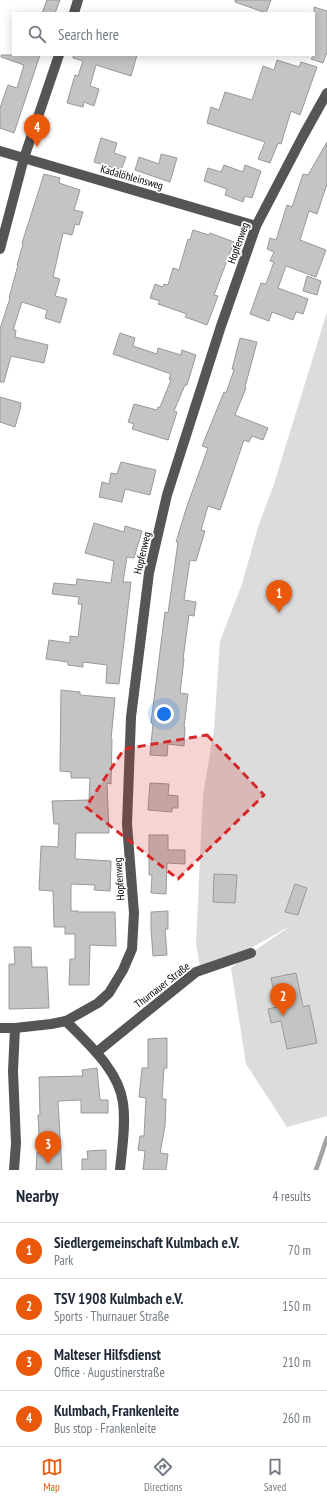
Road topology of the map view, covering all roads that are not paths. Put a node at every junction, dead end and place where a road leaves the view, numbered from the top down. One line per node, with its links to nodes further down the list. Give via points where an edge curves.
1 (78, 0): 2 (street)
2 (74, 12)
3 (59, 56): 6 (street)
4 (327, 93): 7 (street, Hopfenweg)
5 (0, 152): 6 (street, Kadalöhleinsweg)
6 (24, 158): 7 (street, Kadalöhleinsweg); 8 (street)
7 (256, 226): 10 (street, Hopfenweg, via 221,326 168,495 149,573 131,717 127,824 134,913 132,949 109,993 98,1003)
8 (0, 249)
9 (250, 953): 13 (street, Thurnauer Straße, via 196,972)
10 (66, 1021): 12 (street); 13 (street)
11 (0, 1028): 12 (street)
12 (16, 1028): 14 (street, via 13,1071 16,1142)
13 (97, 1052): 15 (street, via 118,1084 123,1102)
14 (14, 1170)
15 (120, 1170)

